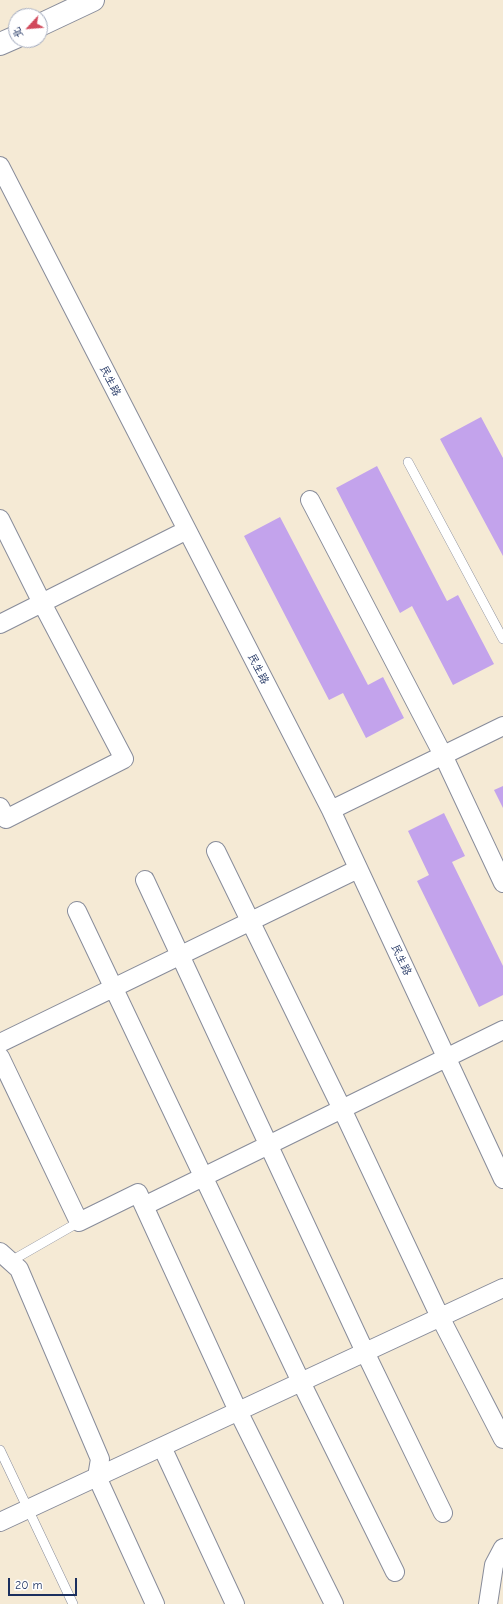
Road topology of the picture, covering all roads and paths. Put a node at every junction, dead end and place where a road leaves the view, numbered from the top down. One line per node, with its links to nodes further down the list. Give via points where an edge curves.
1 (93, 0): 2 (street)
2 (48, 21)
3 (0, 166): 7 (street, 民生路)
4 (408, 462): 10 (lane)
5 (310, 500): 12 (street)
6 (0, 519): 8 (street)
7 (187, 530): 8 (street); 14 (street, 民生路)
8 (42, 603): 9 (street); 13 (street, via 124,758 6,819)
9 (0, 624)
10 (503, 639)
11 (503, 726): 12 (street)
12 (443, 755): 14 (street); 18 (street)
13 (0, 807)
14 (331, 810): 16 (street, 民生路)
15 (216, 851): 20 (street)
16 (358, 869): 20 (street); 26 (street, 民生路)
17 (145, 880): 21 (street)
18 (503, 883)
19 (77, 912): 22 (street)
20 (251, 921): 21 (street); 27 (street)
21 (180, 955): 22 (street); 28 (street)
22 (114, 987): 24 (street); 29 (street)
23 (503, 1030): 26 (street)
24 (0, 1043)
25 (0, 1057): 32 (street)
26 (446, 1057): 27 (street); 30 (street, 民生路)
27 (342, 1109): 28 (street); 35 (street)
28 (269, 1144): 29 (street); 36 (street)
29 (203, 1177): 31 (street); 37 (street)
30 (503, 1179)
31 (144, 1206): 32 (street, via 138,1193); 38 (street)
32 (79, 1222): 33 (lane)
33 (5, 1257): 42 (street, via 19,1269 100,1459)
34 (503, 1288): 35 (street)
35 (440, 1317): 36 (street); 39 (street)
36 (365, 1352): 37 (street); 44 (street)
37 (301, 1382): 38 (street); 47 (street)
38 (238, 1411): 40 (street); 51 (street)
39 (503, 1438)
40 (162, 1447): 42 (street); 50 (street)
41 (0, 1450): 43 (lane)
42 (97, 1477): 43 (street); 49 (street)
43 (28, 1509): 45 (street); 48 (lane)
44 (443, 1513)
45 (0, 1522)
46 (503, 1548): 52 (street, via 494,1565)
47 (395, 1572)
48 (73, 1604)
49 (155, 1604)
50 (236, 1604)
51 (334, 1604)
52 (488, 1604)

